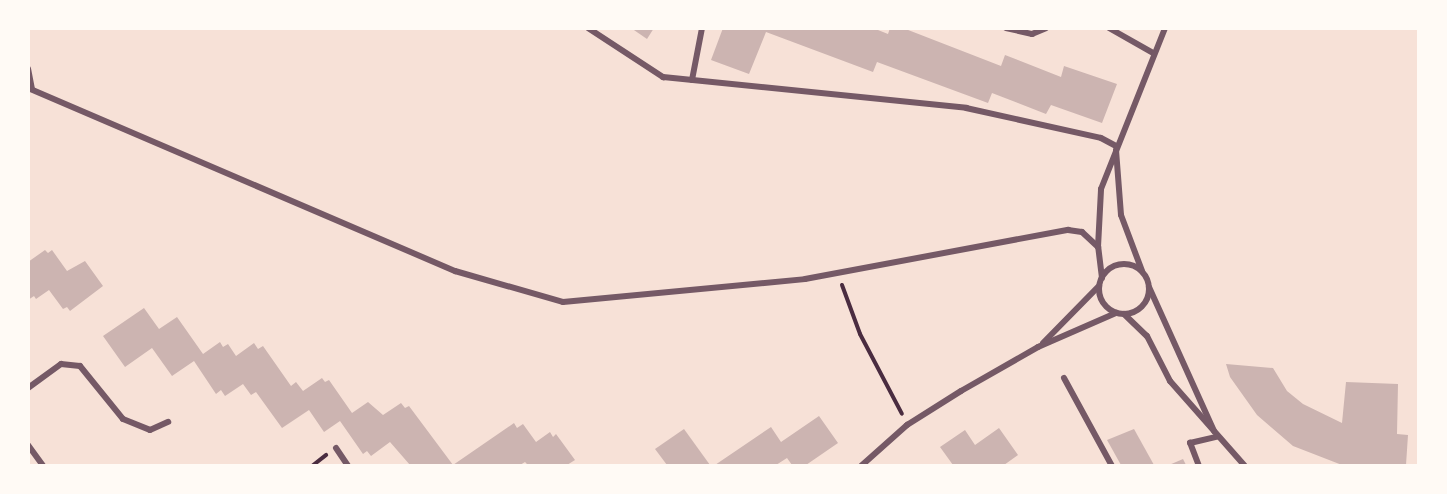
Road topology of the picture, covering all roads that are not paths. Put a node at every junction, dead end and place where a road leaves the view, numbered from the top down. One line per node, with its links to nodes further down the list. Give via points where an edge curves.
1 (588, 28): 9 (street, via 663,77)
2 (702, 28): 9 (street)
3 (1006, 28): 4 (street, via 1032,34)
4 (1046, 28)
5 (1109, 28): 7 (street)
6 (1165, 28): 7 (street)
7 (1153, 53): 11 (street)
8 (28, 68): 10 (street)
9 (692, 80): 11 (street, via 966,108 1101,138)
10 (30, 88): 12 (street, via 455,271 563,302 805,279 1068,230 1082,232)
11 (1116, 147): 12 (street, via 1101,189); 13 (street, via 1121,215)
12 (1098, 247): 14 (street)
13 (1142, 272): 14 (street, via 1120,264); 16 (street)
14 (1102, 278): 15 (street)
15 (1099, 286): 17 (street, via 1103,302); 19 (street)
16 (1149, 287): 18 (street, via 1146,303); 23 (street)
17 (1116, 313): 18 (street); 19 (street)
18 (1124, 314): 23 (street, via 1147,336 1170,381)
19 (1038, 348): 28 (street, via 907,425)
20 (1064, 378): 29 (street)
21 (28, 388): 22 (street, via 61,364 80,366 123,419 150,430)
22 (168, 422)
23 (1217, 437): 30 (street, via 1190,443); 31 (street)
24 (28, 445): 26 (street)
25 (336, 448): 27 (street)
26 (42, 465)
27 (348, 465)
28 (861, 465)
29 (1112, 465)
30 (1199, 465)
31 (1245, 465)

